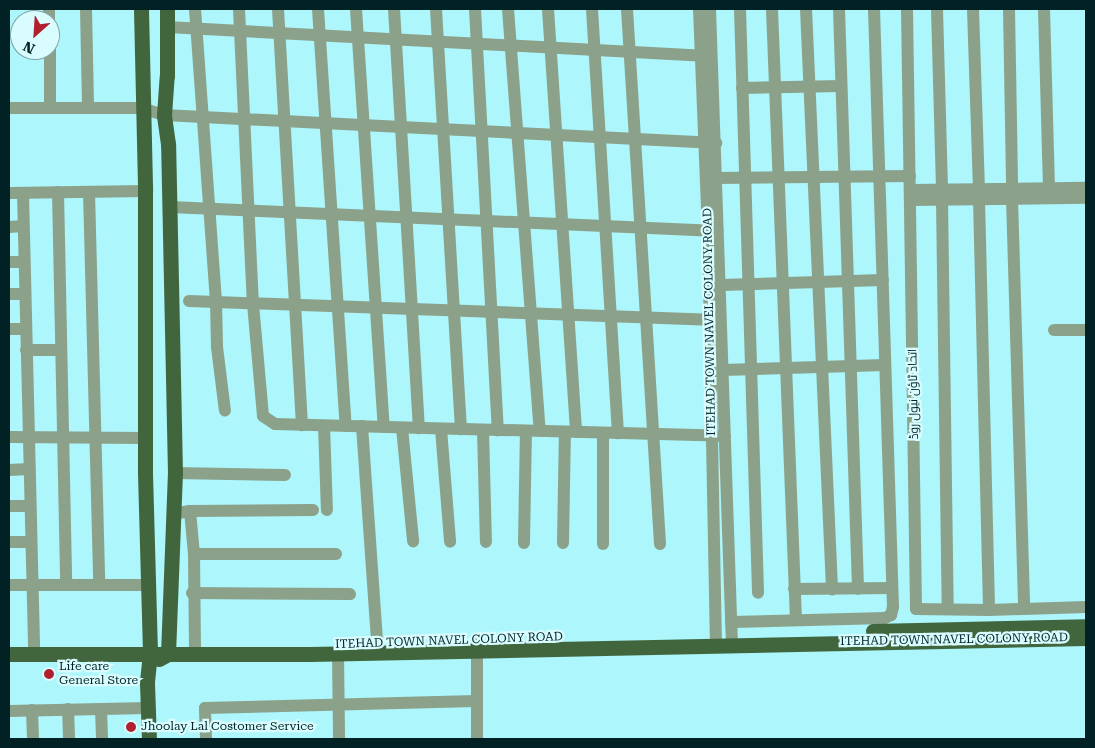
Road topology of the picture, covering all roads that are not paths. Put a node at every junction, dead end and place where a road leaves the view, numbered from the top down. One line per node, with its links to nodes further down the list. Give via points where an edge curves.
1 (86, 9): 49 (street)
2 (141, 9): 50 (main road)
3 (167, 9): 28 (main road)
4 (195, 9): 29 (street)
5 (238, 9): 30 (street)
6 (278, 9): 31 (street)
7 (318, 9): 32 (street)
8 (356, 9): 33 (street)
9 (394, 9): 34 (street)
10 (436, 9): 35 (street)
11 (475, 9): 36 (street)
12 (508, 9): 37 (street)
13 (548, 9): 38 (street)
14 (592, 9): 39 (street)
15 (628, 9): 40 (street)
16 (699, 9): 41 (street, ITEHAD TOWN NAVEL COLONY ROAD)
17 (710, 9): 41 (street, ITEHAD TOWN NAVEL COLONY ROAD)
18 (740, 9): 45 (street)
19 (772, 9): 44 (street)
20 (806, 9): 46 (street)
21 (839, 9): 43 (street)
22 (874, 9): 68 (street)
23 (907, 9): 65 (street, اتحاد ٹاؤن نیول روڈ)
24 (937, 9): 79 (street)
25 (973, 9): 82 (street)
26 (1009, 9): 80 (street)
27 (1044, 9): 73 (street)
28 (167, 27): 29 (street); 51 (main road)
29 (196, 28): 30 (street); 52 (street)
30 (240, 31): 31 (street); 53 (street)
31 (280, 33): 32 (street); 54 (street)
32 (320, 35): 33 (street); 55 (street)
33 (358, 37): 34 (street); 56 (street)
34 (396, 39): 35 (street); 57 (street)
35 (438, 42): 36 (street); 58 (street)
36 (477, 44): 37 (street); 59 (street)
37 (511, 46): 38 (street); 60 (street)
38 (550, 48): 39 (street); 61 (street)
39 (595, 50): 40 (street); 62 (street)
40 (630, 52): 41 (street); 63 (street)
41 (706, 56): 64 (street, ITEHAD TOWN NAVEL COLONY ROAD)
42 (50, 60): 48 (street)
43 (841, 86): 46 (street); 67 (street)
44 (775, 87): 45 (street); 46 (street); 71 (street)
45 (742, 88): 70 (street)
46 (809, 88): 66 (street)
47 (9, 108): 48 (street)
48 (50, 108): 49 (street)
49 (88, 108): 50 (street)
50 (141, 108): 51 (street); 76 (main road)
51 (164, 115): 52 (street); 84 (main road)
52 (203, 118): 53 (street); 85 (street)
53 (244, 120): 54 (street); 86 (street)
54 (285, 122): 55 (street); 87 (street)
55 (326, 124): 56 (street); 88 (street)
56 (364, 126): 57 (street); 89 (street)
57 (401, 128): 58 (street); 90 (street)
58 (444, 130): 59 (street); 91 (street)
59 (482, 132): 60 (street); 92 (street)
60 (517, 133): 61 (street); 93 (street)
61 (556, 135): 62 (street); 94 (street)
62 (600, 138): 63 (street); 96 (street)
63 (635, 139): 64 (street); 98 (street)
64 (709, 143): 69 (street, ITEHAD TOWN NAVEL COLONY ROAD); 99 (street, ITEHAD TOWN NAVEL COLONY ROAD)
65 (910, 176): 68 (street); 81 (street, اتحاد ٹاؤن نیول روڈ)
66 (812, 177): 67 (street); 71 (street); 104 (street)
67 (844, 177): 68 (street); 103 (street)
68 (880, 177): 102 (street)
69 (717, 178): 70 (street); 99 (street, ITEHAD TOWN NAVEL COLONY ROAD)
70 (745, 178): 71 (street); 106 (street)
71 (777, 178): 105 (street)
72 (1086, 188): 73 (street)
73 (1049, 189): 80 (street)
74 (58, 192): 75 (street); 78 (street); 129 (street)
75 (89, 192): 76 (street); 158 (street)
76 (144, 192): 159 (main road)
77 (9, 193): 78 (street)
78 (23, 193): 95 (street)
79 (942, 194): 81 (street); 82 (street); 194 (street)
80 (1012, 194): 82 (street); 83 (street); 195 (street)
81 (912, 195): 194 (street, اتحاد ٹاؤن نیول روڈ, via 916,609)
82 (979, 195): 196 (street)
83 (1086, 198)
84 (170, 207): 85 (street); 162 (main road)
85 (209, 209): 86 (street); 111 (street)
86 (249, 210): 87 (street); 112 (street)
87 (290, 212): 88 (street); 113 (street)
88 (332, 214): 89 (street); 114 (street)
89 (370, 216): 90 (street); 115 (street)
90 (406, 217): 91 (street); 116 (street)
91 (449, 219): 92 (street); 117 (street)
92 (487, 221): 93 (street); 118 (street)
93 (524, 222): 94 (street); 119 (street)
94 (562, 224): 96 (street); 120 (street)
95 (23, 226): 97 (street); 101 (street)
96 (605, 226): 98 (street); 121 (street)
97 (9, 227)
98 (641, 227): 99 (street); 122 (street)
99 (714, 230): 107 (street, ITEHAD TOWN NAVEL COLONY ROAD); 123 (street, ITEHAD TOWN NAVEL COLONY ROAD)
100 (9, 262): 101 (street)
101 (24, 262): 109 (street)
102 (883, 280): 103 (street); 130 (street)
103 (847, 281): 104 (street); 131 (street)
104 (817, 282): 105 (street); 132 (street)
105 (782, 283): 106 (street); 133 (street)
106 (749, 284): 107 (street); 134 (street)
107 (721, 285): 123 (street, ITEHAD TOWN NAVEL COLONY ROAD)
108 (9, 294): 109 (street)
109 (25, 294): 125 (street)
110 (189, 301): 111 (street)
111 (216, 302): 112 (street); 136 (street, via 217,347)
112 (253, 304): 113 (street); 137 (street, via 263,416 275,424)
113 (295, 305): 114 (street); 137 (street)
114 (338, 307): 115 (street); 139 (street)
115 (376, 308): 116 (street); 141 (street)
116 (412, 309): 117 (street); 143 (street)
117 (454, 311): 118 (street); 145 (street)
118 (492, 312): 119 (street); 147 (street)
119 (531, 313): 120 (street); 149 (street)
120 (568, 315): 121 (street); 150 (street)
121 (611, 316): 122 (street); 152 (street)
122 (646, 318): 123 (street); 153 (street)
123 (716, 320): 135 (street, ITEHAD TOWN NAVEL COLONY ROAD); 154 (street, ITEHAD TOWN NAVEL COLONY ROAD)
124 (9, 329): 125 (street)
125 (26, 329): 128 (street)
126 (1054, 330): 127 (street)
127 (1086, 330)
128 (26, 350): 129 (street); 156 (street)
129 (61, 350): 157 (street)
130 (885, 364): 131 (street); 186 (street)
131 (850, 366): 132 (street); 189 (street)
132 (821, 367): 133 (street); 188 (street)
133 (785, 368): 134 (street); 187 (street)
134 (751, 369): 135 (street); 191 (street)
135 (723, 370): 154 (street, ITEHAD TOWN NAVEL COLONY ROAD)
136 (225, 411)
137 (302, 425): 138 (street)
138 (324, 426): 139 (street); 167 (street)
139 (346, 426): 140 (street)
140 (362, 426): 141 (street); 202 (street)
141 (384, 427): 142 (street)
142 (402, 428): 143 (street); 170 (street)
143 (419, 428): 144 (street)
144 (441, 428): 145 (street); 173 (street)
145 (461, 429): 146 (street)
146 (483, 430): 147 (street); 174 (street)
147 (498, 430): 148 (street)
148 (526, 431): 149 (street); 175 (street)
149 (540, 431): 150 (street)
150 (570, 432): 151 (street); 176 (street)
151 (603, 432): 152 (street); 177 (street)
152 (618, 433): 153 (street)
153 (653, 434): 154 (street); 178 (street)
154 (719, 435): 199 (street, ITEHAD TOWN NAVEL COLONY ROAD); 199 (street, ITEHAD TOWN NAVEL COLONY ROAD)
155 (9, 437): 156 (street)
156 (28, 437): 157 (street); 160 (street)
157 (63, 437): 158 (street); 183 (street)
158 (96, 437): 159 (street); 184 (street)
159 (145, 438): 185 (main road)
160 (29, 469): 161 (street); 165 (street)
161 (9, 470)
162 (175, 473): 163 (street); 169 (main road)
163 (284, 475)
164 (9, 506): 165 (street)
165 (30, 506): 172 (street)
166 (313, 510): 168 (street)
167 (327, 510)
168 (190, 511): 169 (street); 179 (street)
169 (174, 514): 207 (main road)
170 (413, 541)
171 (9, 542): 172 (street)
172 (31, 542): 182 (street)
173 (450, 542)
174 (486, 542)
175 (524, 542)
176 (563, 543)
177 (603, 544)
178 (660, 544)
179 (194, 554): 180 (street); 190 (street)
180 (336, 554)
181 (9, 584): 182 (street)
182 (32, 584): 183 (street); 206 (street)
183 (66, 585): 184 (street)
184 (99, 585): 185 (street)
185 (148, 585): 208 (main road)
186 (891, 588): 189 (street); 197 (street, via 893,607 891,615 885,618)
187 (794, 589): 188 (street); 197 (street)
188 (832, 589): 189 (street)
189 (858, 589)
190 (192, 593): 192 (street); 203 (street)
191 (758, 593)
192 (350, 594)
193 (1086, 607): 195 (street, اتحاد ٹاؤن نیول روڈ)
194 (948, 609): 196 (street, اتحاد ٹاؤن نیول روڈ)
195 (1024, 609): 196 (street, اتحاد ٹاؤن نیول روڈ)
196 (989, 610)
197 (796, 620): 199 (street)
198 (1086, 626): 199 (main road, ITEHAD TOWN NAVEL COLONY ROAD)
199 (726, 636): 200 (main road, ITEHAD TOWN NAVEL COLONY ROAD); 201 (main road, ITEHAD TOWN NAVEL COLONY ROAD)
200 (1086, 638)
201 (476, 644): 202 (main road, ITEHAD TOWN NAVEL COLONY ROAD); 209 (street)
202 (378, 647): 203 (main road, ITEHAD TOWN NAVEL COLONY ROAD); 204 (main road, ITEHAD TOWN NAVEL COLONY ROAD)
203 (191, 651): 204 (main road, ITEHAD TOWN NAVEL COLONY ROAD); 207 (main road, ITEHAD TOWN NAVEL COLONY ROAD)
204 (338, 653): 210 (street)
205 (9, 654): 206 (main road)
206 (34, 654): 208 (main road)
207 (168, 654): 208 (main road)
208 (150, 659): 211 (main road)
209 (476, 701): 210 (street); 222 (street)
210 (337, 704): 220 (street, via 205,708); 221 (street)
211 (148, 708): 212 (street); 219 (main road)
212 (101, 709): 214 (street); 218 (street)
213 (32, 710): 214 (street); 215 (street); 216 (street)
214 (68, 710): 217 (street)
215 (9, 711)
216 (33, 739)
217 (69, 739)
218 (102, 739)
219 (149, 739)
220 (206, 739)
221 (339, 739)
222 (478, 739)

